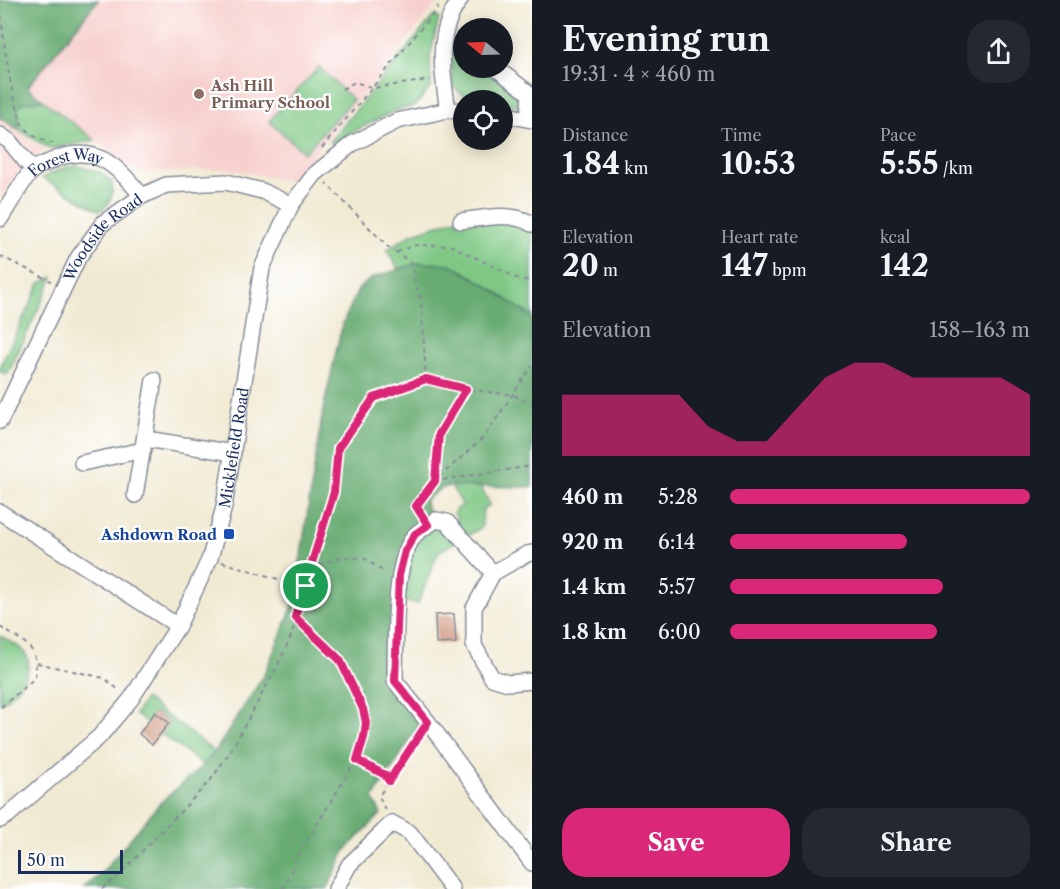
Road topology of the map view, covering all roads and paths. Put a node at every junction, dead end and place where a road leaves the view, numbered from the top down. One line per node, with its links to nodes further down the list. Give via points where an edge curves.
1 (436, 0): 6 (path, via 438,8)
2 (460, 0): 5 (street, via 442,38)
3 (0, 7): 14 (path, via 12,90 22,125 49,143 64,143)
4 (509, 78): 11 (street, via 530,94)
5 (443, 79): 6 (path); 8 (street)
6 (373, 88): 7 (path, via 355,82); 13 (path)
7 (342, 89)
8 (453, 103)
9 (453, 111): 18 (street, Micklefield Road, via 397,121 352,144 315,174)
10 (513, 116): 11 (street)
11 (530, 120)
12 (0, 135): 15 (street)
13 (322, 148)
14 (72, 156): 15 (street, Forest Way, via 57,158); 17 (street, Forest Way, via 84,153 110,162)
15 (33, 170): 19 (street, Forest Way)
16 (322, 180): 22 (path)
17 (142, 196): 18 (street, Woodside Road, via 166,185 226,182 262,191); 25 (street, Woodside Road, via 103,224 78,258)
18 (291, 205): 34 (street, Micklefield Road, via 262,268)
19 (0, 219)
20 (461, 221): 21 (street, via 497,216)
21 (532, 224)
22 (397, 252): 24 (path, via 416,245 452,246); 27 (path, via 412,263 421,300)
23 (0, 256): 25 (path)
24 (532, 282)
25 (64, 288): 32 (street, Woodside Road)
26 (532, 366): 30 (path)
27 (426, 379): 29 (path); 43 (path, via 374,398 338,448 334,492)
28 (154, 380): 33 (street)
29 (466, 389): 30 (path); 37 (path, via 439,434)
30 (513, 395): 31 (path); 37 (path, via 484,437)
31 (532, 404)
32 (0, 421)
33 (144, 444): 34 (street); 35 (street); 38 (street)
34 (233, 453): 42 (street, Micklefield Road)
35 (82, 463)
36 (532, 466): 37 (path)
37 (435, 481): 40 (path, via 416,506)
38 (135, 495)
39 (0, 512): 48 (street)
40 (428, 525): 45 (street, via 436,520 447,522); 54 (street, via 415,534 405,551 399,575 395,681)
41 (532, 553): 45 (street)
42 (210, 558): 46 (path); 48 (street, Micklefield Road)
43 (311, 567): 44 (path, via 342,557 364,558); 46 (path)
44 (382, 571)
45 (493, 573): 51 (street, via 474,608 474,645 492,678 508,683)
46 (306, 586): 47 (path)
47 (295, 617): 55 (path, via 340,660 363,709 366,723); 60 (path, via 277,667 210,781)
48 (178, 626): 52 (street, Micklefield Road)
49 (0, 627): 50 (path, via 31,648)
50 (37, 663): 52 (path, via 104,678); 53 (path, via 35,678)
51 (532, 681)
52 (131, 699): 57 (street, Micklefield Road, via 99,737)
53 (0, 708)
54 (428, 722): 56 (path); 59 (street)
55 (357, 760): 56 (path); 61 (path, via 299,854)
56 (389, 781): 58 (path, via 379,796)
57 (0, 820)
58 (392, 824): 62 (street, via 349,865); 63 (street, via 410,833)
59 (532, 863)
60 (102, 889)
61 (283, 889)
62 (336, 889)
63 (452, 889)

